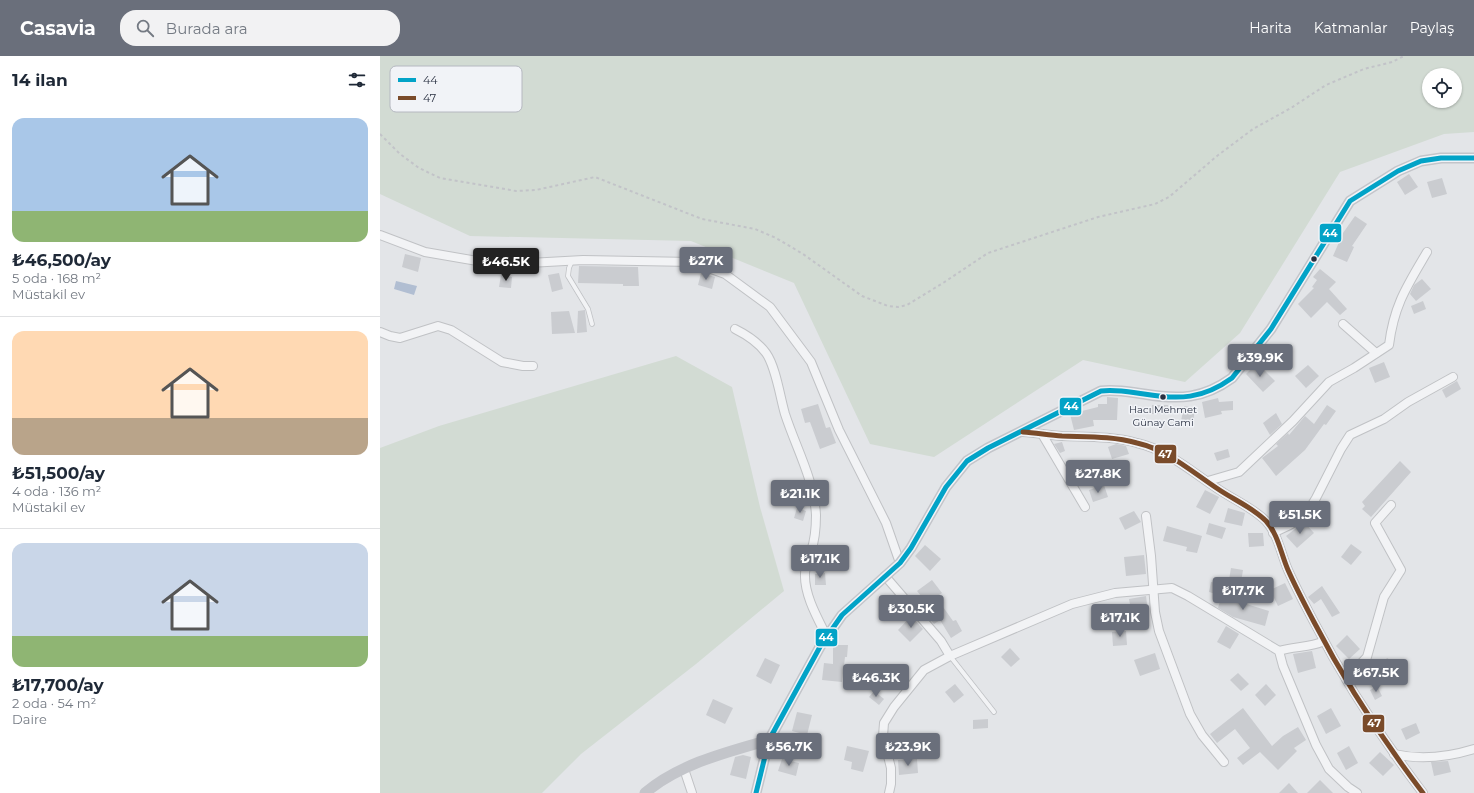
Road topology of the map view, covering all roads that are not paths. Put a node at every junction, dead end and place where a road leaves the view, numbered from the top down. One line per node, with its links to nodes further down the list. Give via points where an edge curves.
1 (1474, 158): 12 (street, via 1421,161 1398,171 1350,202 1271,329 1228,382 1198,396 1189,397 1158,397 1113,390 1101,391)
2 (380, 235): 4 (street, via 425,252 489,263)
3 (1427, 252): 9 (street, via 1400,300 1392,323 1389,345)
4 (572, 261): 5 (lane, via 568,276 588,309); 19 (street, via 692,262 725,274 770,307 810,362 839,430 886,523)
5 (592, 324)
6 (1343, 324): 9 (street)
7 (735, 329): 22 (street, via 750,337 767,354 785,414 811,484 815,529 804,574 815,613)
8 (380, 332): 10 (street, via 400,338 438,326 452,330 502,362)
9 (1376, 353): 14 (street, via 1329,382 1293,421 1239,472)
10 (533, 366)
11 (1453, 378): 18 (street, via 1408,402 1384,419 1350,435 1307,513)
12 (1023, 432): 13 (street); 19 (street, via 967,461 946,487)
13 (1042, 434): 14 (street, via 1097,437 1139,443 1159,451); 16 (street)
14 (1208, 481): 18 (street, via 1250,508 1267,522)
15 (1391, 505): 26 (street, via 1376,523 1401,570 1384,597 1368,656)
16 (1085, 507)
17 (1146, 516): 21 (street)
18 (1273, 533): 23 (street)
19 (900, 563): 20 (street)
20 (885, 576): 22 (street, via 842,616); 25 (street, via 941,641)
21 (1154, 589): 24 (street, via 1172,588); 25 (street, via 1115,593 1072,604); 31 (street, via 1155,612 1160,631 1190,714 1202,736)
22 (827, 637): 28 (street)
23 (1324, 642): 24 (street); 26 (street)
24 (1279, 651): 37 (street, via 1316,745 1329,769)
25 (950, 656): 27 (lane); 36 (street, via 924,670 884,723 883,736 892,784)
26 (1346, 679): 30 (street)
27 (994, 712)
28 (769, 740): 32 (street); 35 (street)
29 (1474, 749): 30 (street, via 1456,754 1410,758)
30 (1394, 754): 38 (street)
31 (1224, 762)
32 (684, 769): 33 (street, via 654,785); 34 (street)
33 (647, 792)
34 (692, 793)
35 (756, 793)
36 (888, 793)
37 (1357, 793)
38 (1423, 793)

